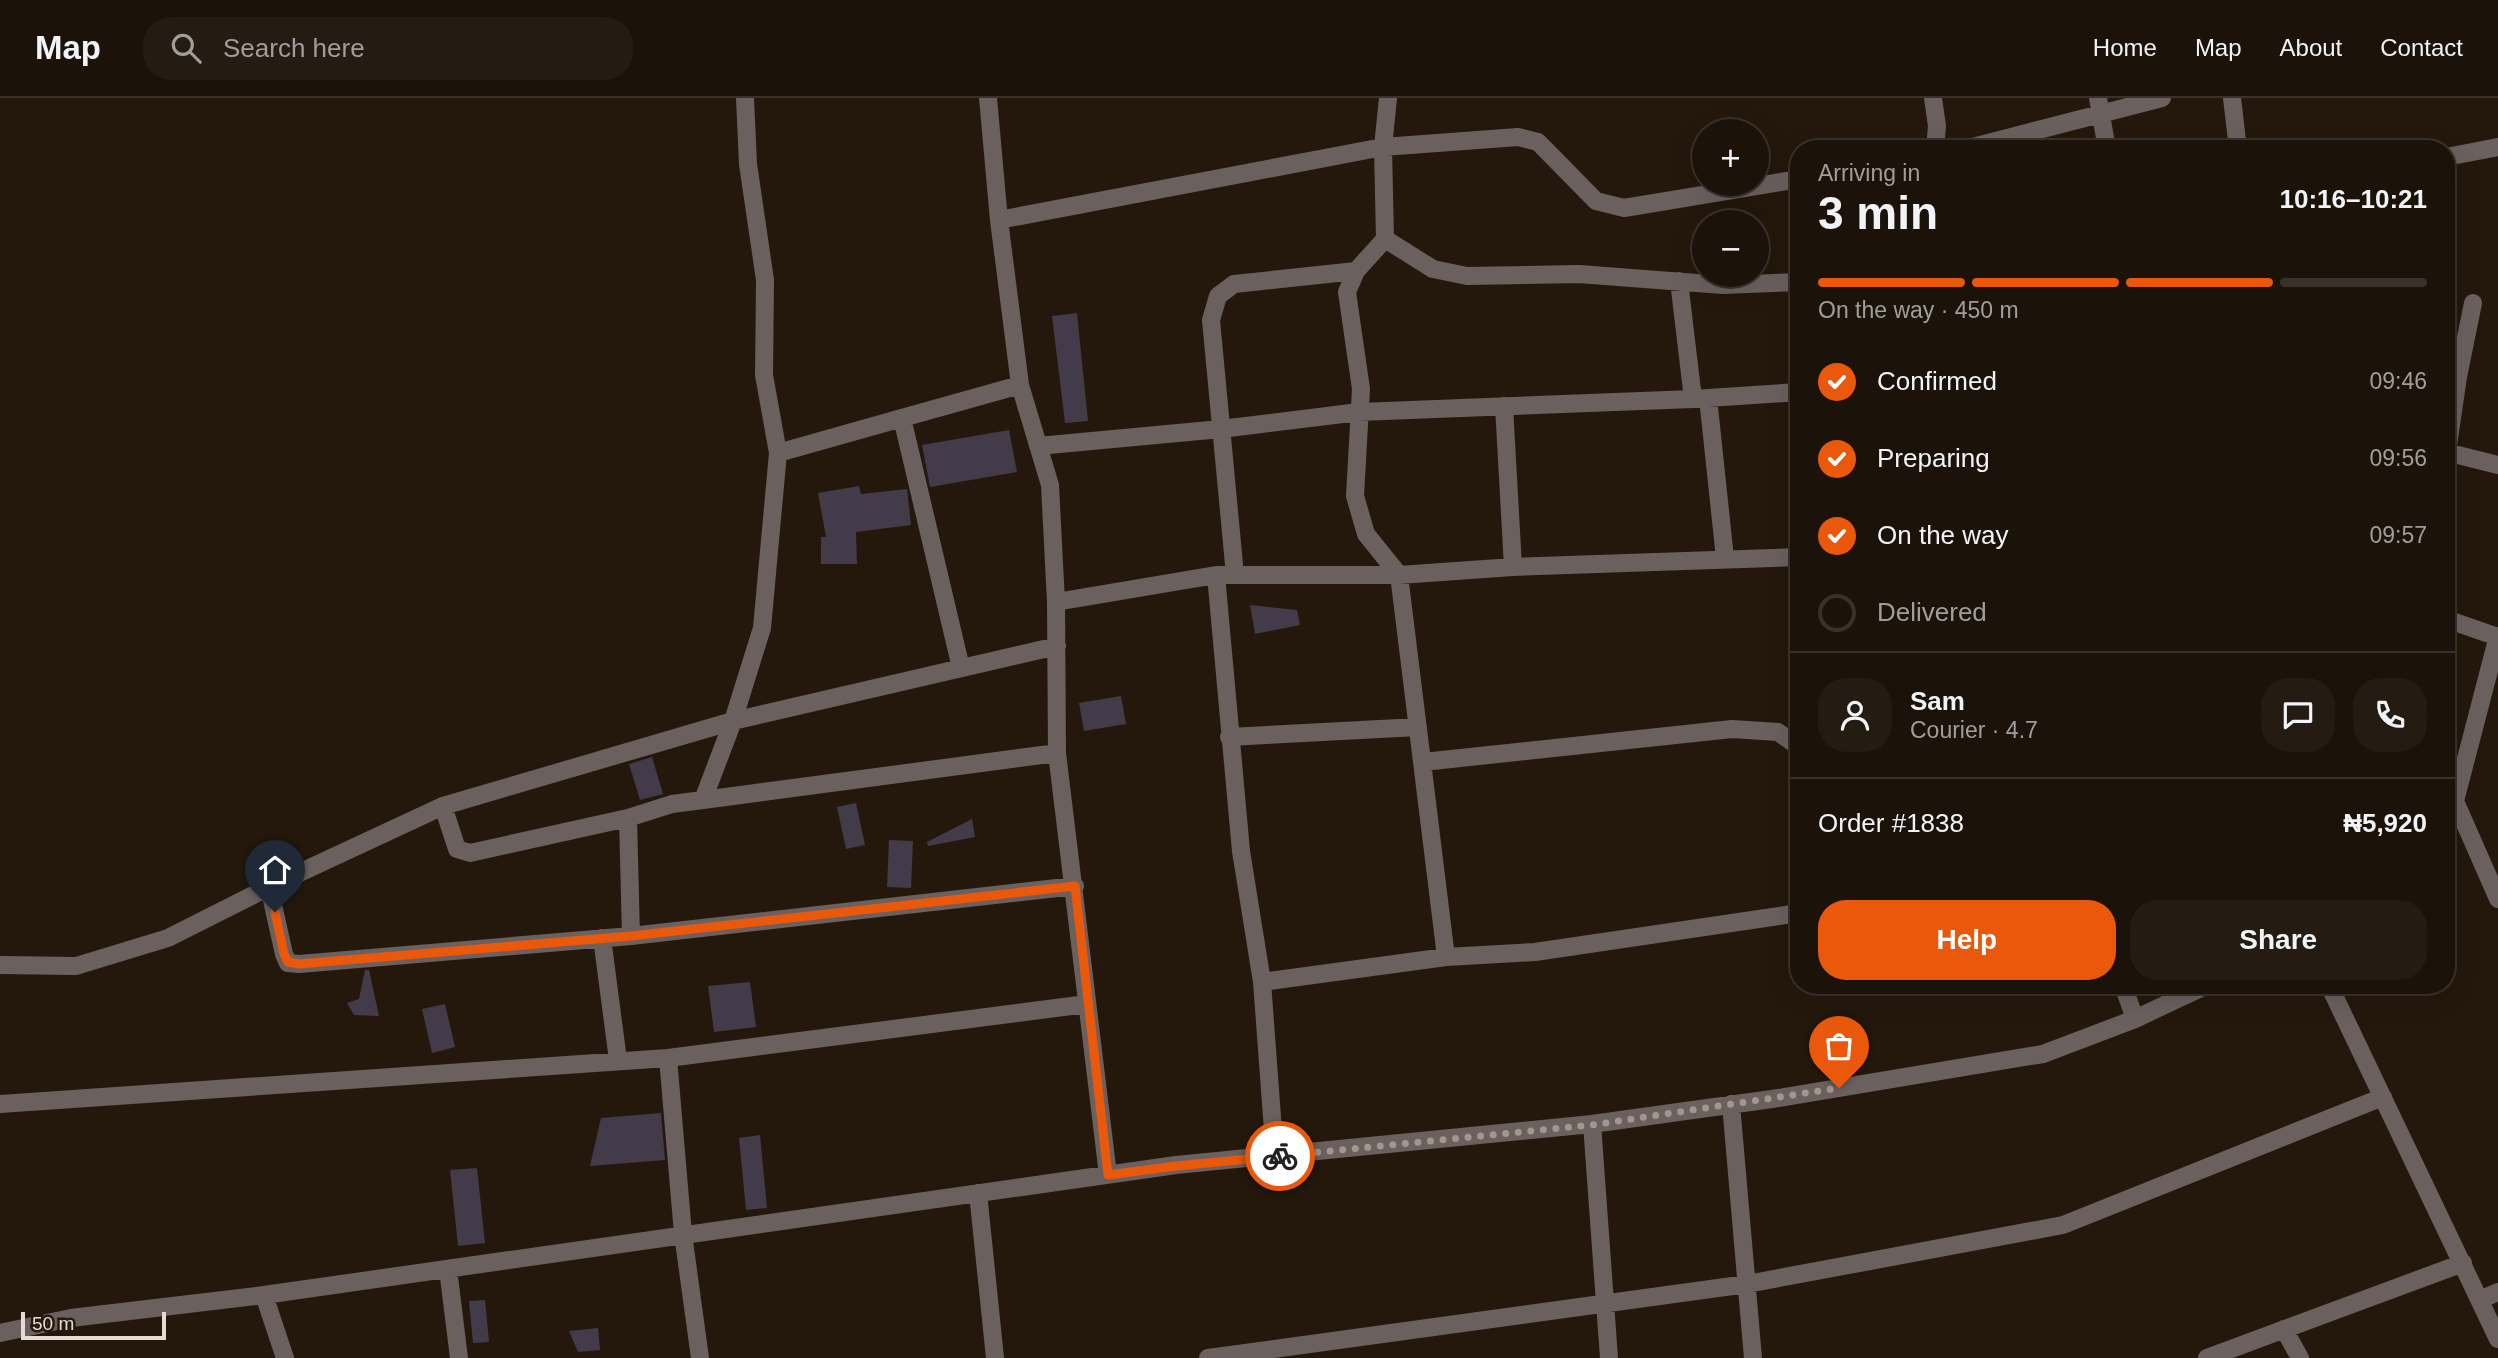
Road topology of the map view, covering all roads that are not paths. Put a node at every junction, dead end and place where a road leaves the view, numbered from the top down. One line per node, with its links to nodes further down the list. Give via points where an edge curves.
1 (745, 98): 31 (street, via 748,164 765,280 764,374)
2 (988, 98): 16 (street)
3 (1388, 98): 12 (street)
4 (1933, 98): 8 (street)
5 (2162, 98): 7 (street)
6 (2232, 98): 11 (street)
7 (2099, 106): 9 (street); 10 (street)
8 (1936, 140)
9 (1993, 140)
10 (2105, 140)
11 (2237, 140)
12 (1383, 147): 15 (street, via 1518,138 1538,142 1596,201 1624,208); 16 (street); 17 (street)
13 (2498, 147): 14 (street)
14 (2455, 155)
15 (1790, 180)
16 (999, 220): 22 (street)
17 (1385, 239): 18 (street); 19 (street, via 1433,269 1467,276 1579,274)
18 (1356, 271): 27 (street, via 1347,292 1361,389); 29 (street, via 1234,284 1217,296 1211,320)
19 (1679, 281): 20 (street); 25 (street)
20 (1790, 282)
21 (2473, 303): 24 (street)
22 (1020, 385): 28 (street); 30 (street)
23 (1790, 393): 25 (street)
24 (2455, 397)
25 (1701, 399): 26 (street); 35 (street)
26 (1504, 407): 27 (street); 36 (street)
27 (1359, 412): 29 (street); 39 (street, via 1355,496 1366,534)
28 (902, 418): 31 (street); 44 (street)
29 (1221, 429): 30 (street); 38 (street)
30 (1038, 446): 40 (street, via 1050,485)
31 (778, 453): 45 (street, via 762,628)
32 (2455, 454): 33 (street)
33 (2498, 465)
34 (1790, 557): 35 (street)
35 (1725, 558): 36 (street)
36 (1513, 567): 39 (street)
37 (1216, 575): 38 (street); 40 (street); 47 (street)
38 (1235, 575): 39 (street)
39 (1399, 575): 46 (street)
40 (1056, 602): 43 (street)
41 (2455, 622): 42 (street)
42 (2498, 636): 51 (street)
43 (1056, 646): 44 (street); 49 (street)
44 (961, 668): 45 (street)
45 (733, 721): 52 (street); 53 (street)
46 (1418, 727): 47 (street); 50 (street)
47 (1229, 737): 64 (street)
48 (1790, 741): 50 (street, via 1778,732 1732,729)
49 (1057, 753): 52 (street); 56 (street)
50 (1423, 762): 62 (street)
51 (2455, 785)
52 (703, 800): 55 (street)
53 (443, 806): 55 (street, via 457,849 470,853); 57 (street)
54 (2455, 808): 58 (street)
55 (628, 818): 60 (street)
56 (1075, 886): 60 (street); 68 (street)
57 (269, 887): 61 (street, via 284,954 288,962 299,964); 63 (street, via 168,938 76,966)
58 (2498, 899)
59 (1790, 915): 62 (street, via 1535,952)
60 (631, 936): 61 (street)
61 (602, 938): 71 (street)
62 (1446, 957): 64 (street)
63 (0, 965)
64 (1262, 982): 76 (street)
65 (2126, 994): 69 (street)
66 (2188, 994): 69 (street)
67 (2333, 994): 72 (street)
68 (1087, 1004): 70 (street); 77 (street)
69 (2135, 1019): 74 (street, via 2043,1054)
70 (668, 1058): 71 (street); 79 (street)
71 (618, 1060): 73 (street)
72 (2383, 1097): 80 (street); 82 (street, via 2063,1225)
73 (0, 1104)
74 (1731, 1104): 75 (street); 82 (street)
75 (1592, 1125): 76 (street); 86 (street)
76 (1275, 1157): 77 (street)
77 (1108, 1175): 78 (street)
78 (978, 1194): 79 (street); 93 (street)
79 (683, 1234): 81 (street); 92 (street)
80 (2463, 1264): 85 (street); 87 (street)
81 (448, 1269): 84 (street); 91 (street)
82 (1747, 1284): 86 (street); 96 (street)
83 (2498, 1293): 85 (street)
84 (264, 1295): 88 (street, via 71,1318); 90 (street)
85 (2480, 1300): 89 (street)
86 (1605, 1304): 94 (street); 95 (street)
87 (2284, 1329): 97 (street); 98 (street)
88 (0, 1334)
89 (2498, 1339)
90 (285, 1358)
91 (459, 1358)
92 (700, 1358)
93 (995, 1358)
94 (1208, 1358)
95 (1609, 1358)
96 (1753, 1358)
97 (2207, 1358)
98 (2300, 1358)

